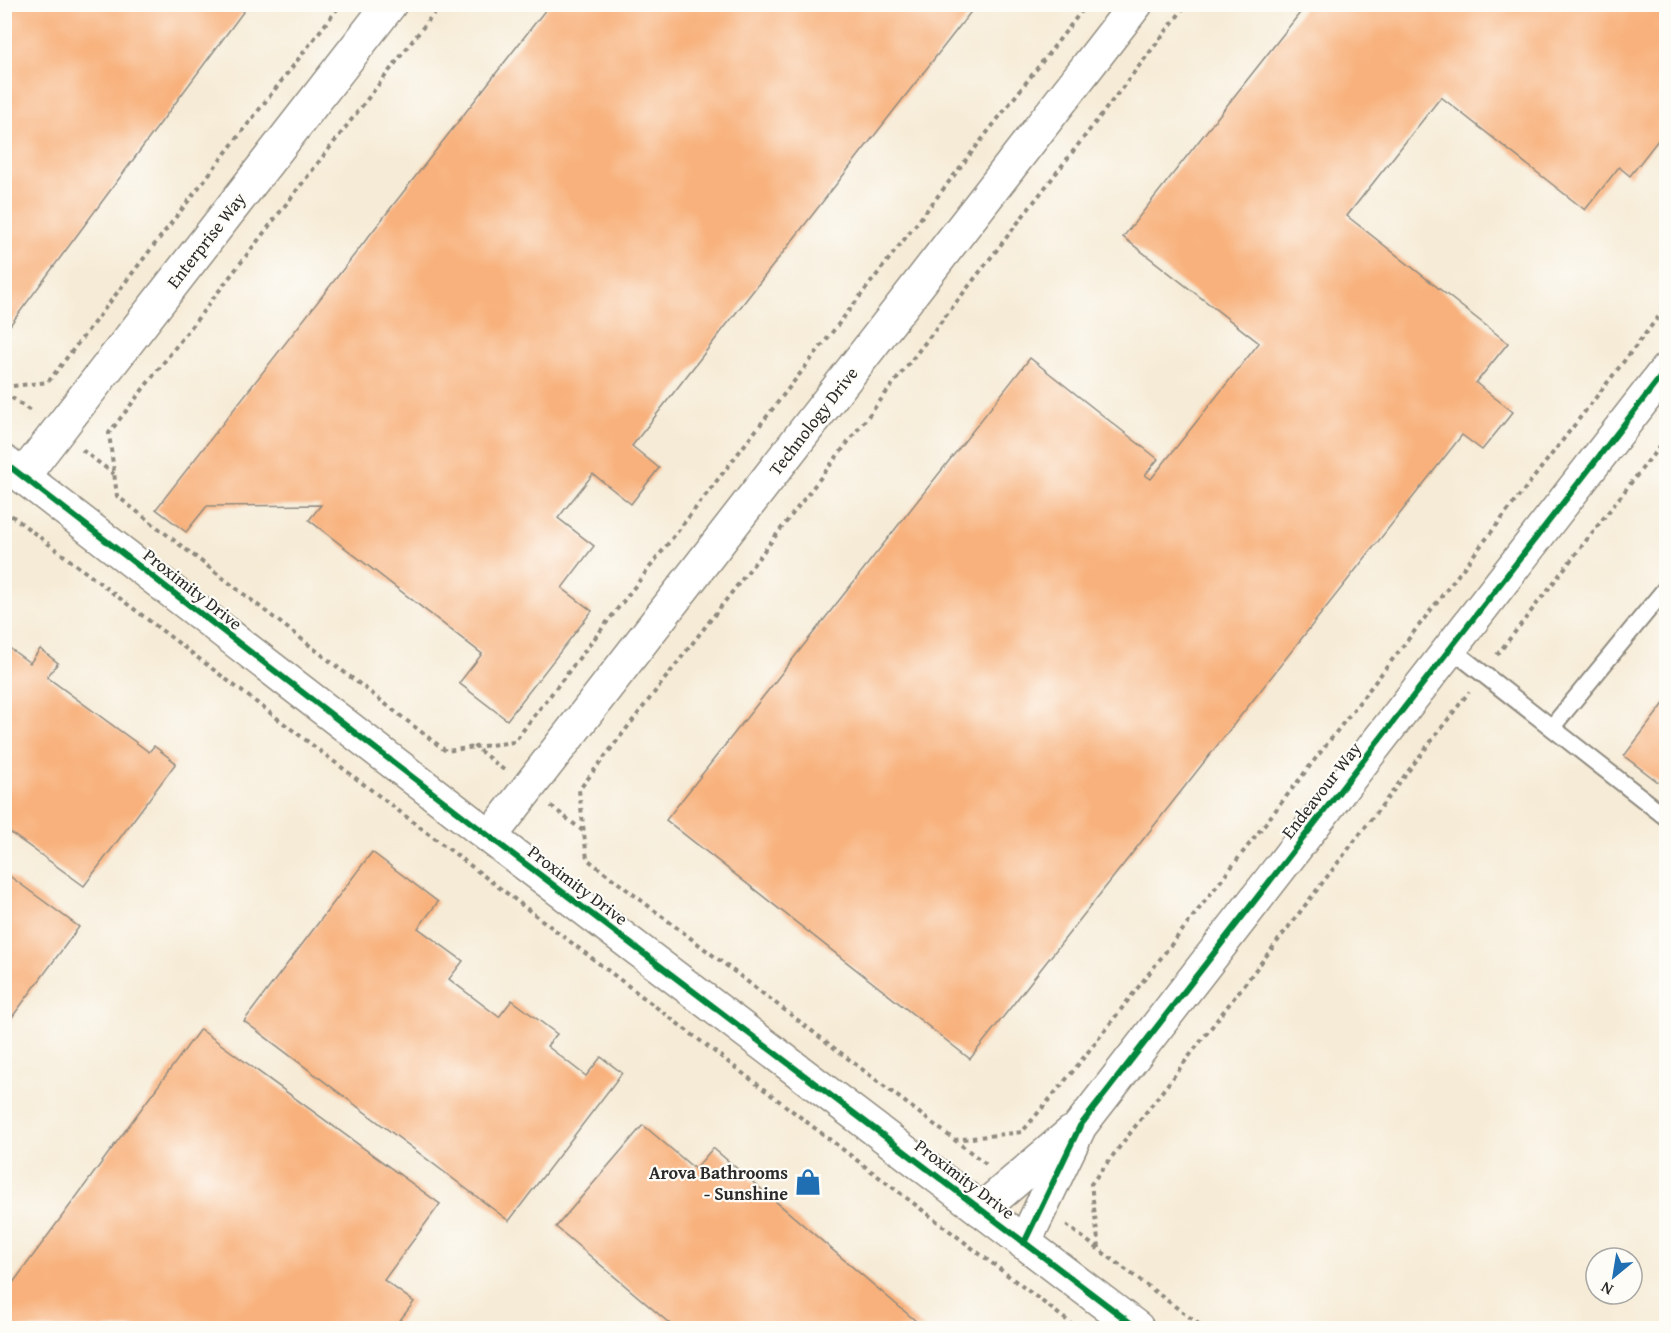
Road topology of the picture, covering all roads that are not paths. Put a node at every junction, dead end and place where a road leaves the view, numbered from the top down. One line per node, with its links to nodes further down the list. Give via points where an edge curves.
1 (390, 4): 4 (street, Enterprise Way)
2 (1136, 4): 9 (street, Technology Drive)
3 (1666, 370): 6 (street, Endeavour Way)
4 (14, 469): 9 (street, Proximity Drive)
5 (1666, 588): 7 (lane)
6 (1450, 648): 7 (lane); 10 (street, Endeavour Way)
7 (1552, 727): 8 (lane)
8 (1666, 817)
9 (490, 837): 11 (street, Proximity Drive)
10 (1080, 1126): 11 (street, Endeavour Way); 12 (street, Endeavour Way)
11 (981, 1210): 12 (street, Proximity Drive)
12 (1024, 1243): 13 (street, Proximity Drive)
13 (1137, 1329)

